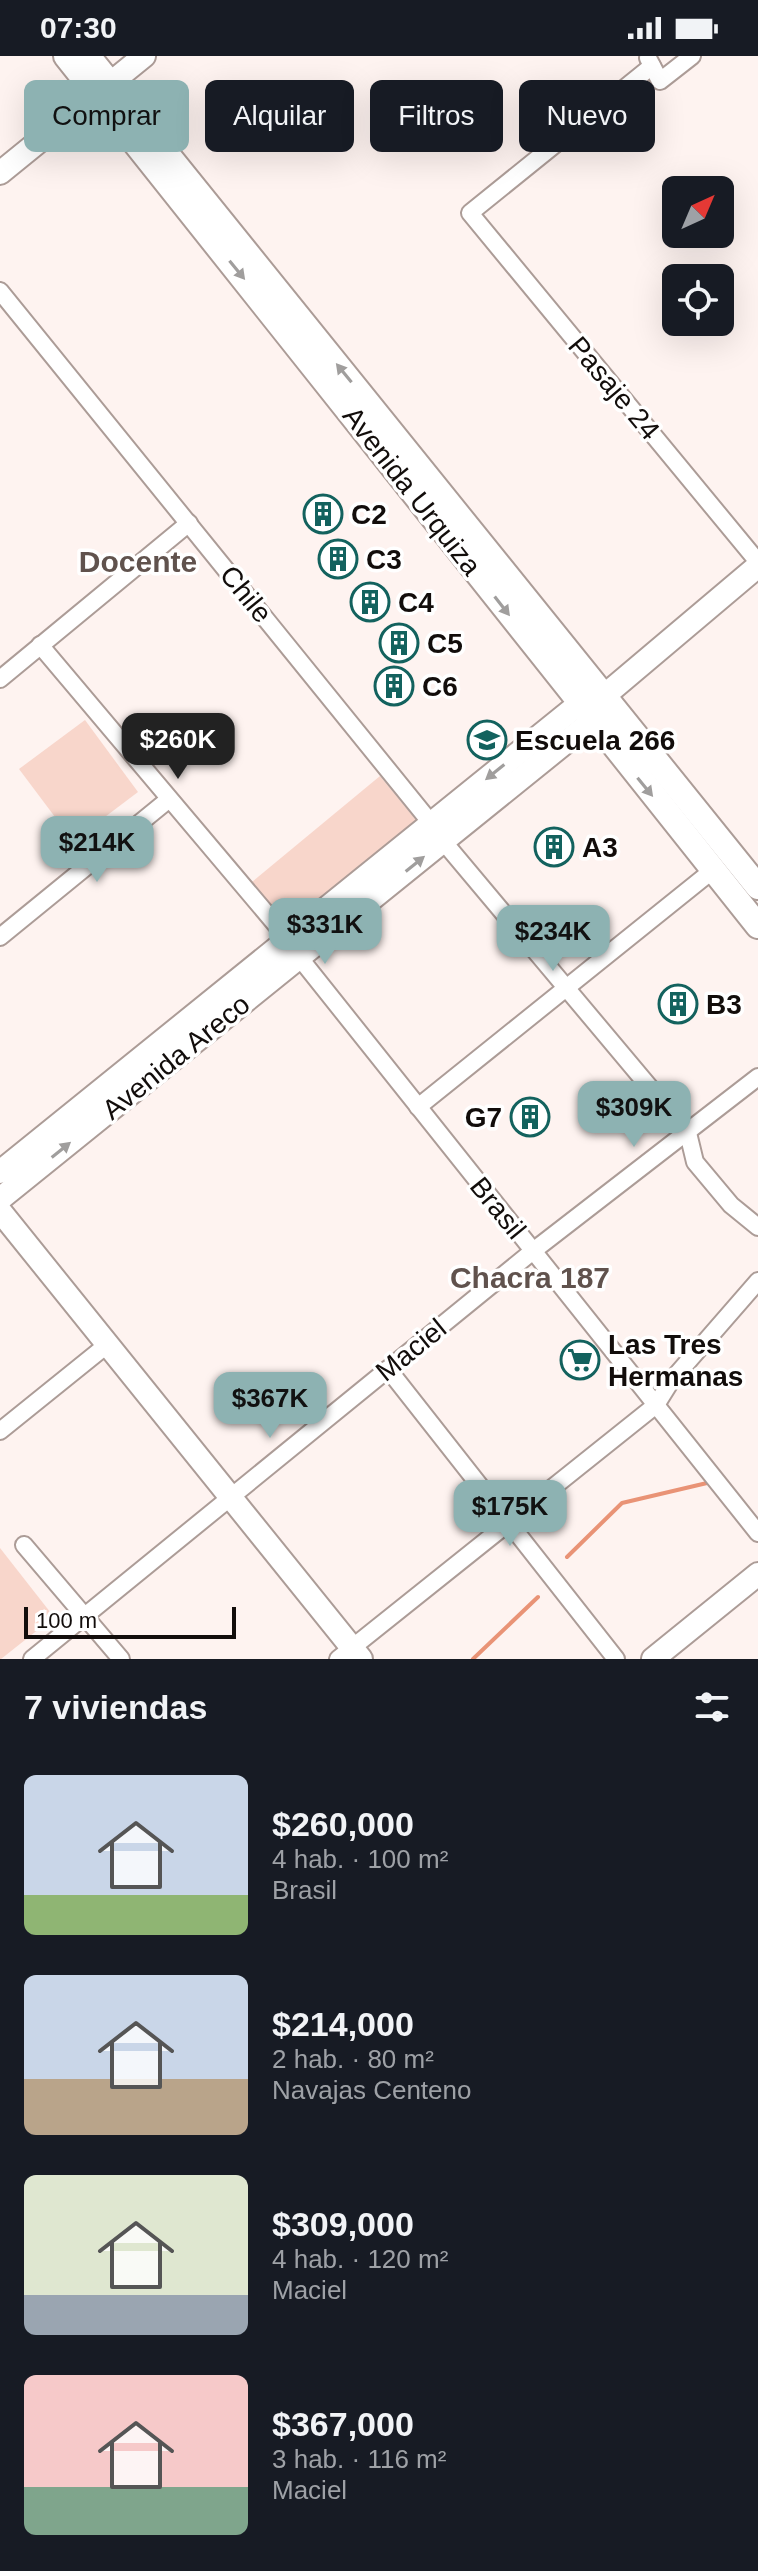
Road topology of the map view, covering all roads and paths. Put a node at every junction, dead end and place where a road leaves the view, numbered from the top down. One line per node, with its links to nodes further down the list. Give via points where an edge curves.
1 (66, 56): 6 (main road, Avenida Urquiza)
2 (88, 56): 7 (main road, Avenida Urquiza)
3 (144, 56): 8 (main road)
4 (692, 56): 5 (street)
5 (653, 68): 15 (street, Pasaje 24, via 470,213)
6 (94, 80)
7 (100, 80)
8 (115, 80)
9 (26, 152): 12 (main road)
10 (153, 152): 19 (main road, Avenida Urquiza, one-way to 19)
11 (156, 152): 18 (main road, Avenida Urquiza, one-way to 11)
12 (0, 173)
13 (0, 291): 14 (street, Chile)
14 (189, 523): 16 (street); 21 (street, Chile)
15 (758, 564): 18 (main road, Avenida Areco)
16 (40, 645): 17 (street); 20 (street, Brasil)
17 (0, 679)
18 (604, 696): 19 (main road, Avenida Areco); 23 (main road, Avenida Urquiza)
19 (585, 713): 21 (main road, Avenida Areco); 22 (main road, Avenida Urquiza, one-way to 22)
20 (168, 800): 25 (street); 26 (street, Brasil)
21 (437, 832): 26 (main road, Avenida Areco); 27 (street, Chile)
22 (713, 870): 24 (main road, Avenida Urquiza); 27 (street)
23 (758, 887)
24 (758, 926)
25 (0, 937)
26 (293, 948): 29 (street, Brasil); 31 (main road, Avenida Areco); 32 (main road, Avenida Areco, one-way to 26)
27 (566, 988): 29 (street); 30 (street, Chile)
28 (758, 1077): 30 (street, Maciel)
29 (418, 1107): 35 (street, Brasil)
30 (688, 1133): 34 (street, Chile, via 695,1162 731,1205); 35 (street, Maciel)
31 (0, 1172)
32 (0, 1199)
33 (0, 1211): 37 (main road)
34 (758, 1227)
35 (533, 1251): 38 (street, Maciel); 39 (street, Brasil)
36 (758, 1281): 39 (street)
37 (108, 1344): 40 (street); 41 (main road)
38 (388, 1369): 41 (street, Maciel); 42 (street)
39 (656, 1405): 42 (street); 43 (street, Brasil)
40 (0, 1431)
41 (231, 1497): 47 (street, Maciel); 48 (main road)
42 (508, 1523): 48 (street); 51 (street)
43 (758, 1533)
44 (24, 1545): 47 (street)
45 (758, 1574): 52 (main road)
46 (758, 1593): 53 (main road)
47 (85, 1615): 49 (street, Maciel); 50 (street)
48 (350, 1655)
49 (32, 1659)
50 (121, 1659)
51 (616, 1659)
52 (653, 1659)
53 (676, 1659)

